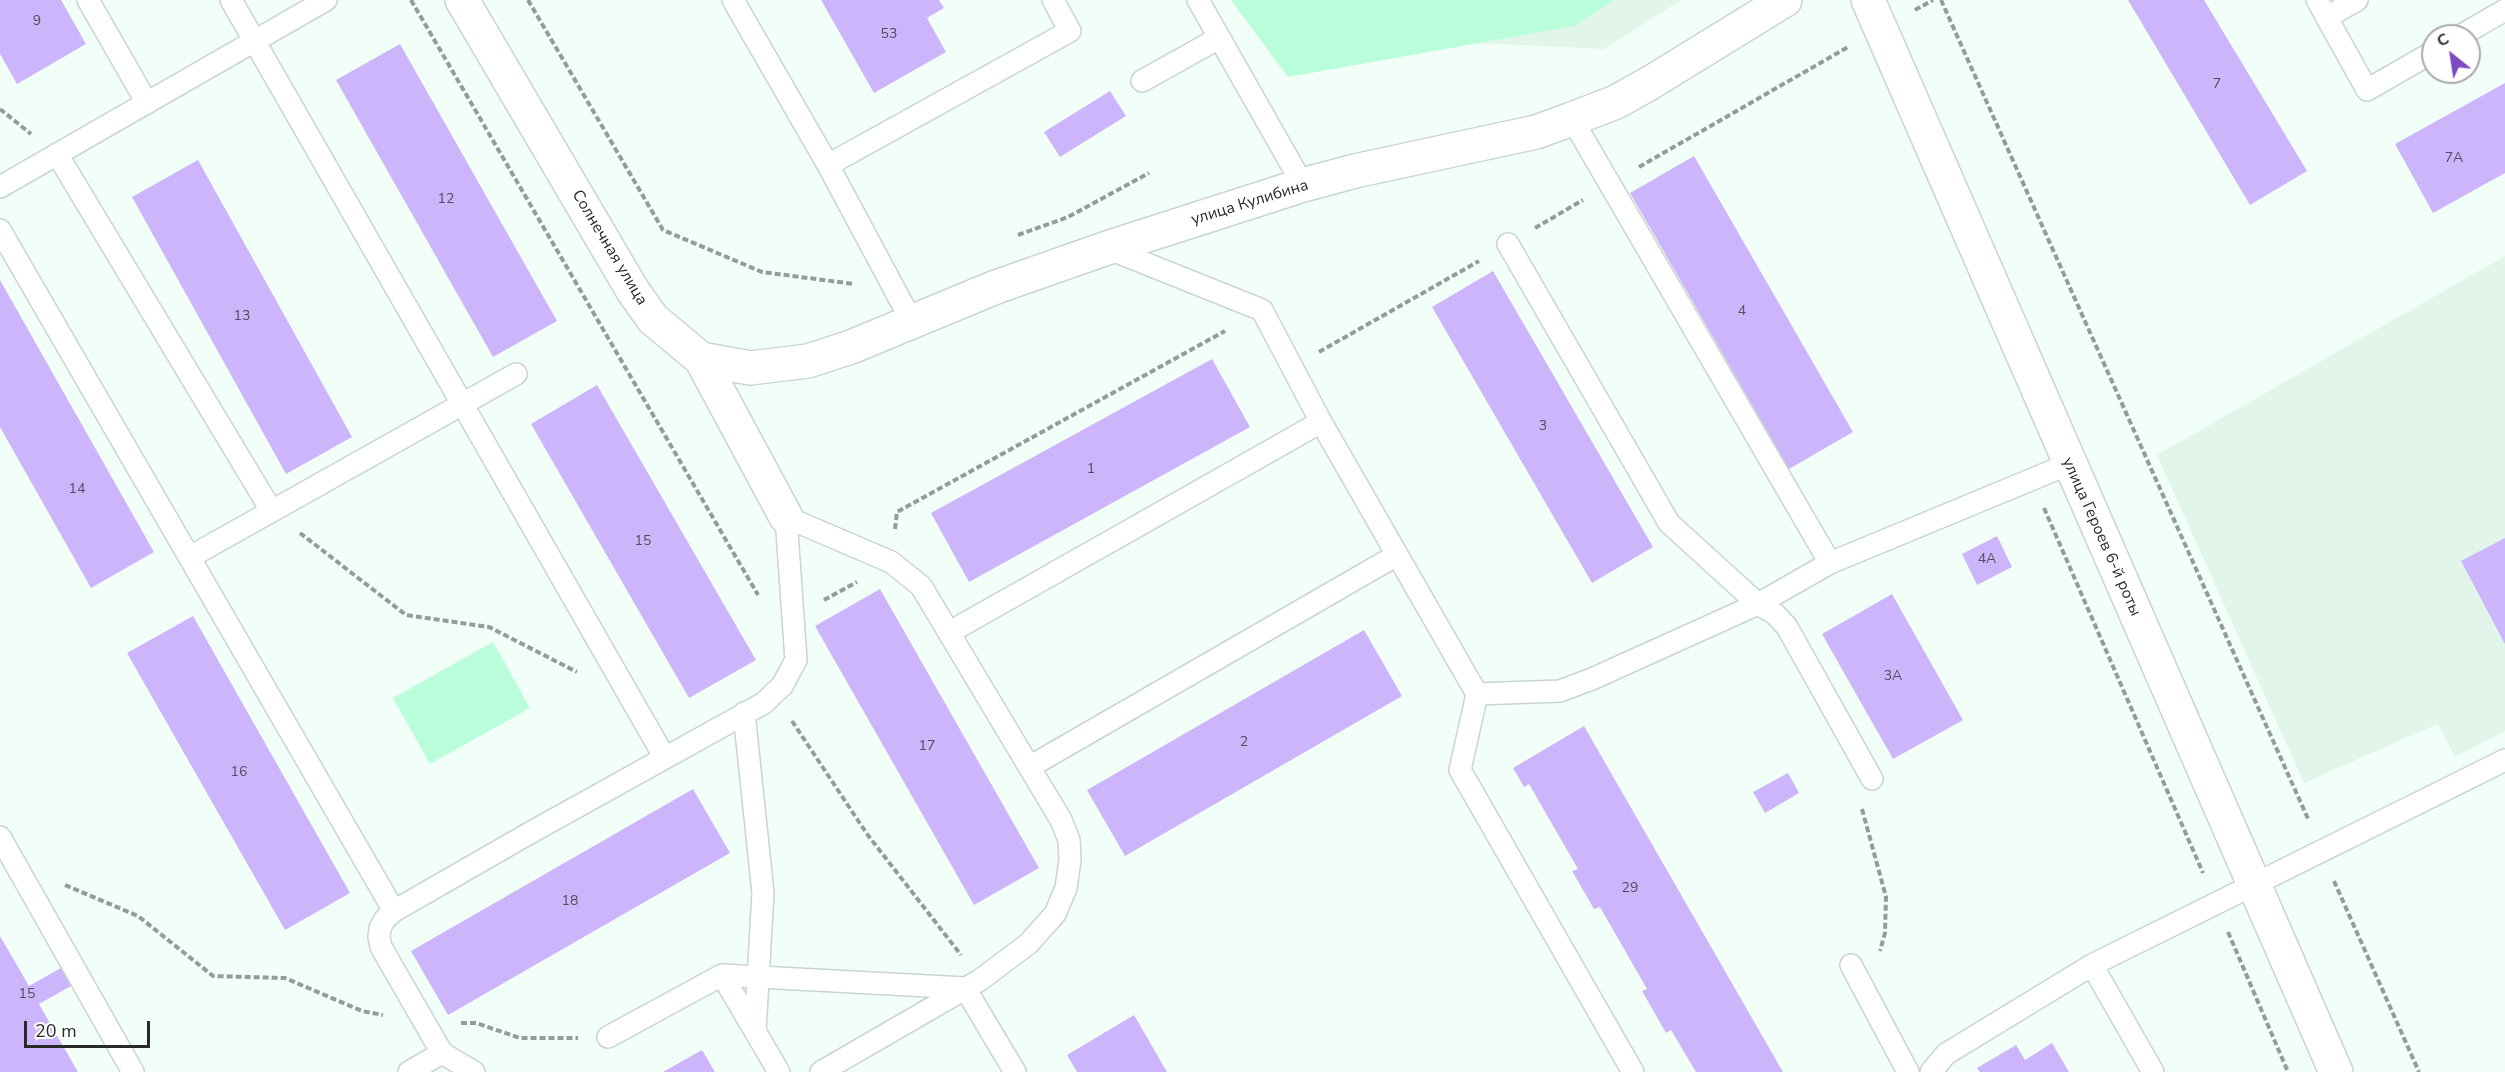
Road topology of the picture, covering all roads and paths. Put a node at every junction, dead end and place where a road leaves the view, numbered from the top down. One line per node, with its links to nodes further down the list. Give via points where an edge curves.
1 (88, 0): 23 (lane)
2 (231, 0): 18 (lane)
3 (326, 0): 18 (lane)
4 (411, 0): 50 (path, via 776,626)
5 (462, 0): 37 (street, Солнечная улица, via 633,291 653,319)
6 (528, 0): 34 (path, via 663,230 762,272)
7 (733, 0): 26 (lane)
8 (1053, 0): 26 (lane, via 1070,31)
9 (1198, 0): 17 (lane)
10 (1785, 0): 24 (street, улица Кулибина, via 1616,102)
11 (1868, 0): 41 (street, улица Героев 6-й роты)
12 (1941, 0): 61 (path)
13 (2357, 0): 14 (lane)
14 (2322, 9): 21 (lane, via 2367,90)
15 (2505, 10): 16 (lane)
16 (2481, 24)
17 (1219, 38): 22 (lane); 28 (lane)
18 (254, 41): 23 (lane); 39 (lane)
19 (1846, 49): 20 (path)
20 (1850, 59)
21 (2421, 59)
22 (1142, 81)
23 (147, 103): 25 (lane)
24 (1572, 119): 28 (street, улица Кулибина, via 1536,132); 48 (lane)
25 (57, 154): 29 (lane); 43 (lane)
26 (828, 165): 34 (lane)
27 (1149, 173): 31 (path, via 1068,217)
28 (1303, 185): 33 (street, улица Кулибина)
29 (0, 187)
30 (0, 230): 46 (lane)
31 (1013, 237)
32 (1508, 244): 49 (lane, via 1669,523)
33 (1107, 248): 35 (lane); 36 (street, улица Кулибина)
34 (894, 289): 36 (lane)
35 (1262, 310): 40 (lane); 47 (path, via 897,512)
36 (912, 322): 37 (street, улица Кулибина, via 808,361 750,368)
37 (701, 359): 44 (street, Солнечная улица)
38 (516, 374): 39 (lane)
39 (462, 403): 43 (lane); 56 (lane)
40 (1322, 422): 45 (lane); 51 (lane)
41 (2069, 464): 42 (lane); 63 (street, улица Героев 6-й роты)
42 (2031, 479): 48 (lane); 64 (path)
43 (271, 510): 46 (lane); 52 (path, via 406,615 489,627)
44 (786, 517): 47 (lane); 50 (lane)
45 (1397, 555): 54 (lane); 58 (lane)
46 (190, 557): 65 (lane)
47 (891, 562): 50 (path); 51 (lane, via 921,586)
48 (1830, 563): 49 (lane)
49 (1758, 604): 54 (lane, via 1560,691); 59 (lane, via 1787,627)
50 (794, 617): 53 (lane, via 796,660)
51 (950, 632): 58 (lane)
52 (582, 675)
53 (774, 693): 55 (lane); 70 (path)
54 (1478, 694): 82 (lane, via 1460,770)
55 (744, 713): 56 (lane); 69 (lane, via 763,893)
56 (665, 758): 65 (lane)
57 (2505, 760): 61 (lane)
58 (1031, 766): 70 (lane, via 1069,840 1066,888 1055,914 1028,944)
59 (1872, 779): 71 (path, via 1862,809 1886,897 1885,933)
60 (0, 837): 62 (lane)
61 (2322, 851): 63 (lane); 88 (path)
62 (13, 860): 72 (path, via 138,916 213,976 285,978 362,1011); 76 (lane)
63 (2254, 885): 64 (lane); 87 (street, улица Героев 6-й роты)
64 (2216, 904): 67 (lane); 86 (path)
65 (394, 911): 72 (lane, via 380,928 381,947)
66 (1851, 965): 71 (lane)
67 (2092, 965): 84 (lane, via 1946,1054); 85 (lane)
68 (722, 975): 69 (lane); 73 (lane); 74 (lane)
69 (758, 976): 70 (lane); 73 (lane)
70 (973, 984): 80 (lane); 81 (lane)
71 (1867, 996): 83 (lane)
72 (425, 1024): 74 (path, via 476,1023 520,1038); 75 (lane)
73 (755, 1031): 79 (lane)
74 (608, 1037)
75 (442, 1053): 77 (lane); 78 (lane)
76 (133, 1072)
77 (409, 1072)
78 (474, 1072)
79 (779, 1072)
80 (821, 1072)
81 (1015, 1072)
82 (1633, 1072)
83 (1908, 1072)
84 (1931, 1072)
85 (2153, 1072)
86 (2288, 1072)
87 (2336, 1072)
88 (2419, 1072)

